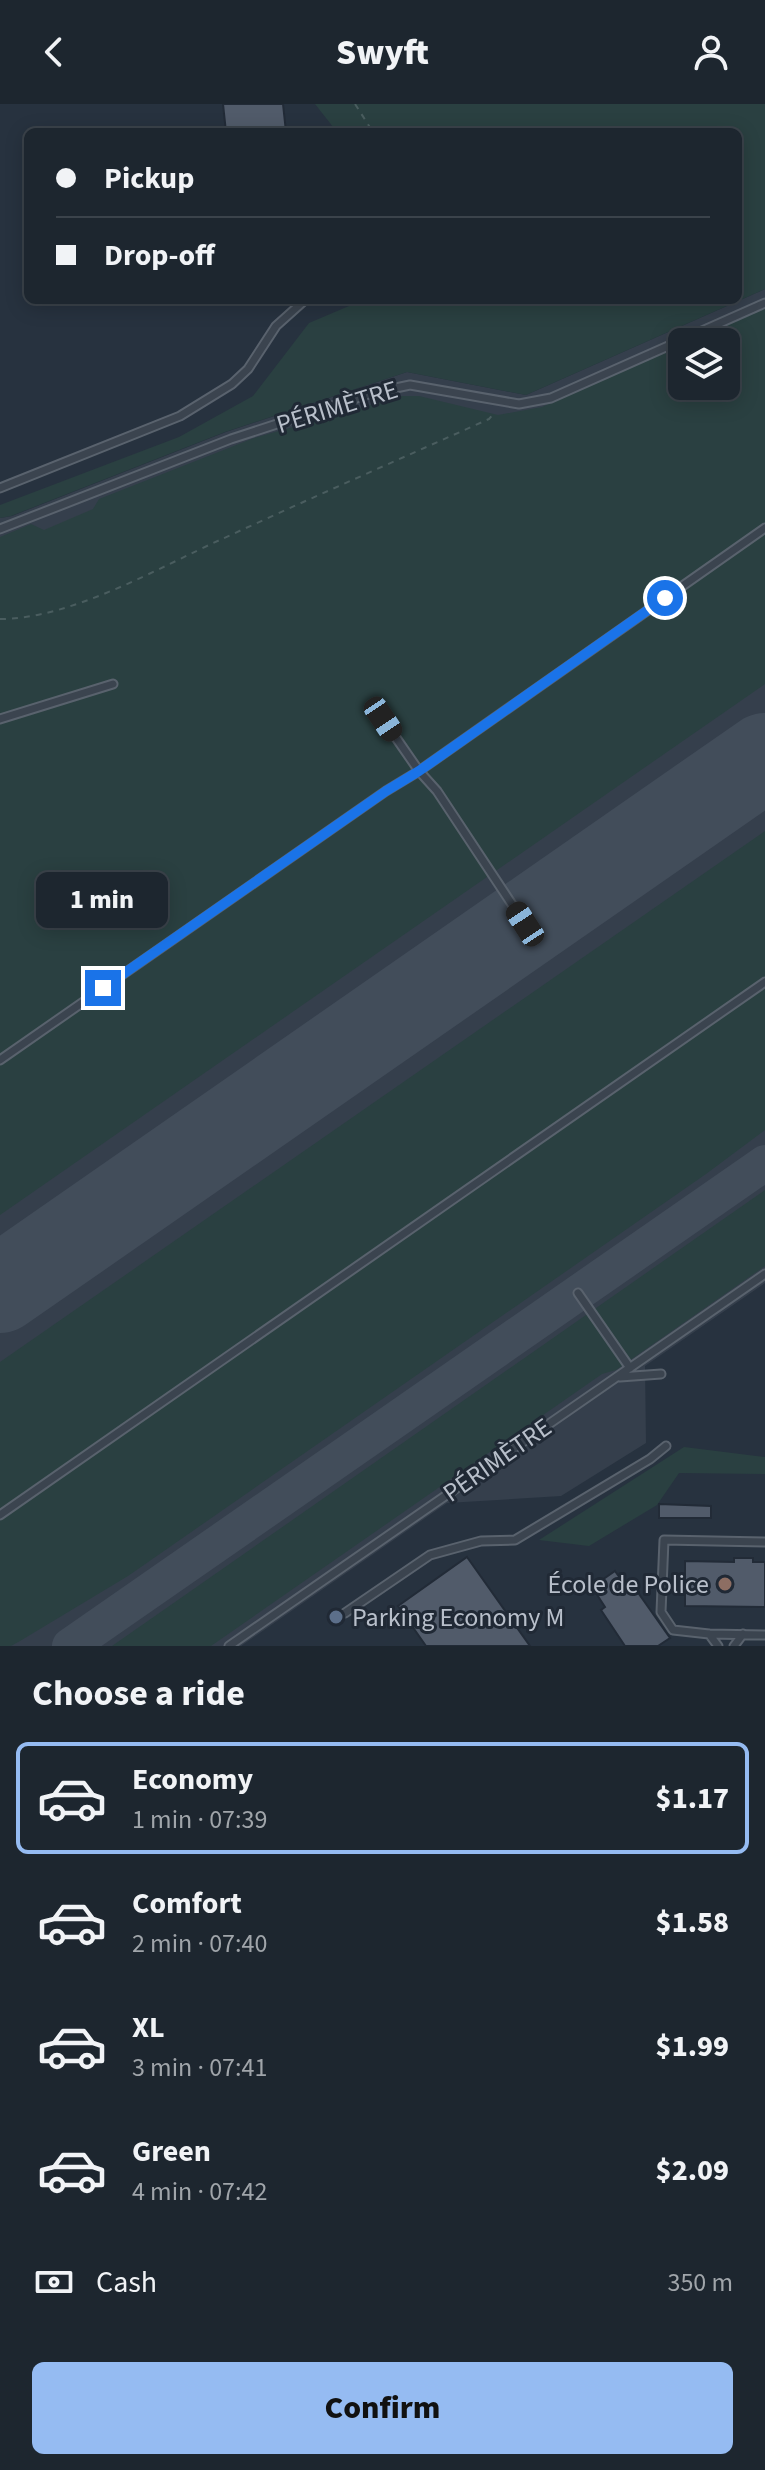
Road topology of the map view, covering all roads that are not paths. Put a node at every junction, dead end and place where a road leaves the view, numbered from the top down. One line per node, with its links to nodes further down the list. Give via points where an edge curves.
1 (765, 303): 5 (lane, PÉRIMÈTRE, via 551,398 504,403 410,385 372,393 231,439)
2 (301, 304): 3 (lane, via 276,326 232,384 180,416)
3 (0, 488)
4 (765, 528): 9 (lane)
5 (0, 529)
6 (113, 684): 7 (lane)
7 (0, 719)
8 (383, 719): 9 (lane)
9 (419, 771): 10 (lane); 12 (lane)
10 (525, 924)
11 (765, 982): 19 (lane)
12 (0, 1060)
13 (765, 1274): 15 (lane, PÉRIMÈTRE)
14 (578, 1293): 15 (lane)
15 (630, 1368): 17 (lane, PÉRIMÈTRE)
16 (661, 1374): 17 (lane)
17 (617, 1377): 25 (lane, PÉRIMÈTRE)
18 (666, 1446): 21 (lane, via 515,1540 481,1541 430,1555)
19 (0, 1515)
20 (765, 1542): 22 (lane, via 664,1540 661,1612 673,1630)
21 (345, 1613)
22 (709, 1634): 23 (lane); 26 (lane)
23 (743, 1634): 24 (lane); 27 (lane)
24 (765, 1635)
25 (229, 1646)
26 (718, 1646)
27 (734, 1646)

